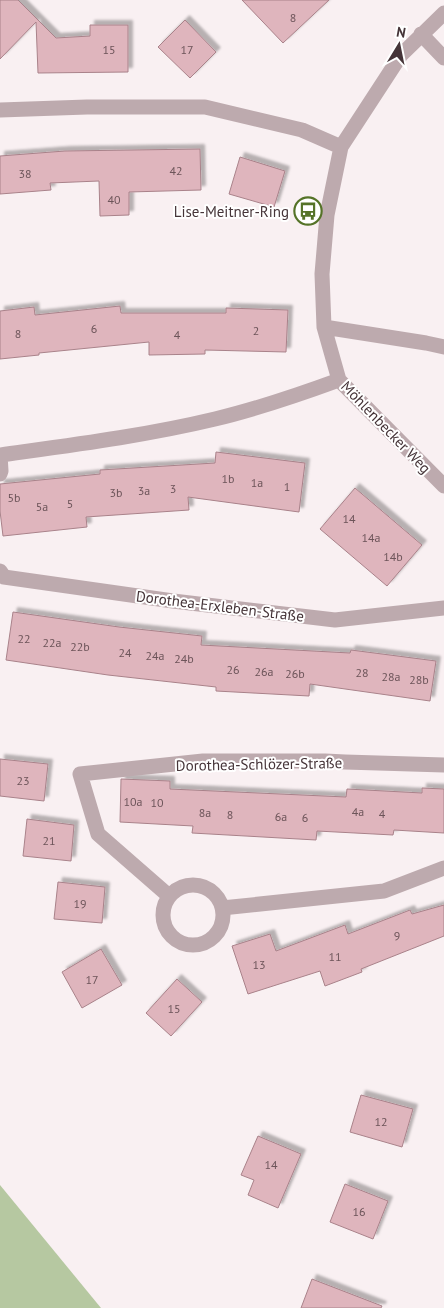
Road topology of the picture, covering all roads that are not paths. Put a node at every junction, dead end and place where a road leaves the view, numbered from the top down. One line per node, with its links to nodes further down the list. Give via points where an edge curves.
1 (444, 13): 2 (street, Möhlenbecker Weg)
2 (421, 34): 3 (street); 5 (street, Möhlenbecker Weg, via 401,55)
3 (444, 58)
4 (0, 110): 5 (street, via 205,107 302,130)
5 (341, 147): 6 (street, Möhlenbecker Weg, via 327,214 322,274)
6 (324, 327): 7 (street); 8 (street, Möhlenbecker Weg)
7 (444, 347)
8 (339, 380): 9 (street, via 278,402 216,419 116,439); 11 (street, Möhlenbecker Weg)
9 (0, 455): 10 (street)
10 (0, 474)
11 (444, 486)
12 (0, 571): 13 (street, Dorothea-Erxleben-Straße, via 4,578 335,620)
13 (444, 608)
14 (444, 765): 16 (street, Dorothea-Schlözer-Straße, via 325,761 203,762 80,774 98,834)
15 (444, 868): 17 (street, via 384,891)
16 (169, 896): 17 (street, via 185,886 204,887 218,899); 17 (street, via 162,914 163,924 175,940 185,945 206,943 214,937 221,928)
17 (222, 908)

